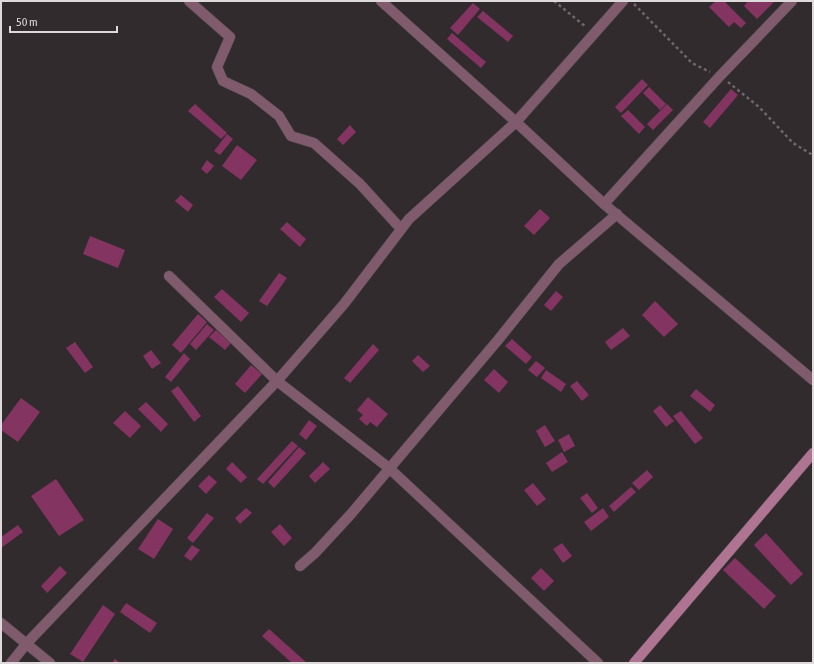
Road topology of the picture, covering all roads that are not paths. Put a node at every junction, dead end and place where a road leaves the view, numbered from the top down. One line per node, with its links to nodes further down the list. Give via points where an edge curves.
1 (189, 1): 8 (street, via 230,37 217,67 223,81 251,94 279,116 291,136 314,143 360,184)
2 (381, 1): 5 (street)
3 (623, 1): 5 (street)
4 (792, 1): 6 (street)
5 (516, 122): 6 (street); 8 (street)
6 (604, 204): 7 (street)
7 (616, 214): 10 (street); 13 (street, via 559,264)
8 (401, 229): 11 (street, via 344,304)
9 (169, 276): 11 (street)
10 (813, 380)
11 (277, 381): 13 (street); 16 (street)
12 (813, 453): 20 (street)
13 (389, 468): 14 (street, via 315,554); 19 (street)
14 (300, 566)
15 (1, 623): 16 (street)
16 (27, 643): 17 (street); 18 (street)
17 (11, 663)
18 (50, 663)
19 (598, 663)
20 (634, 663)

